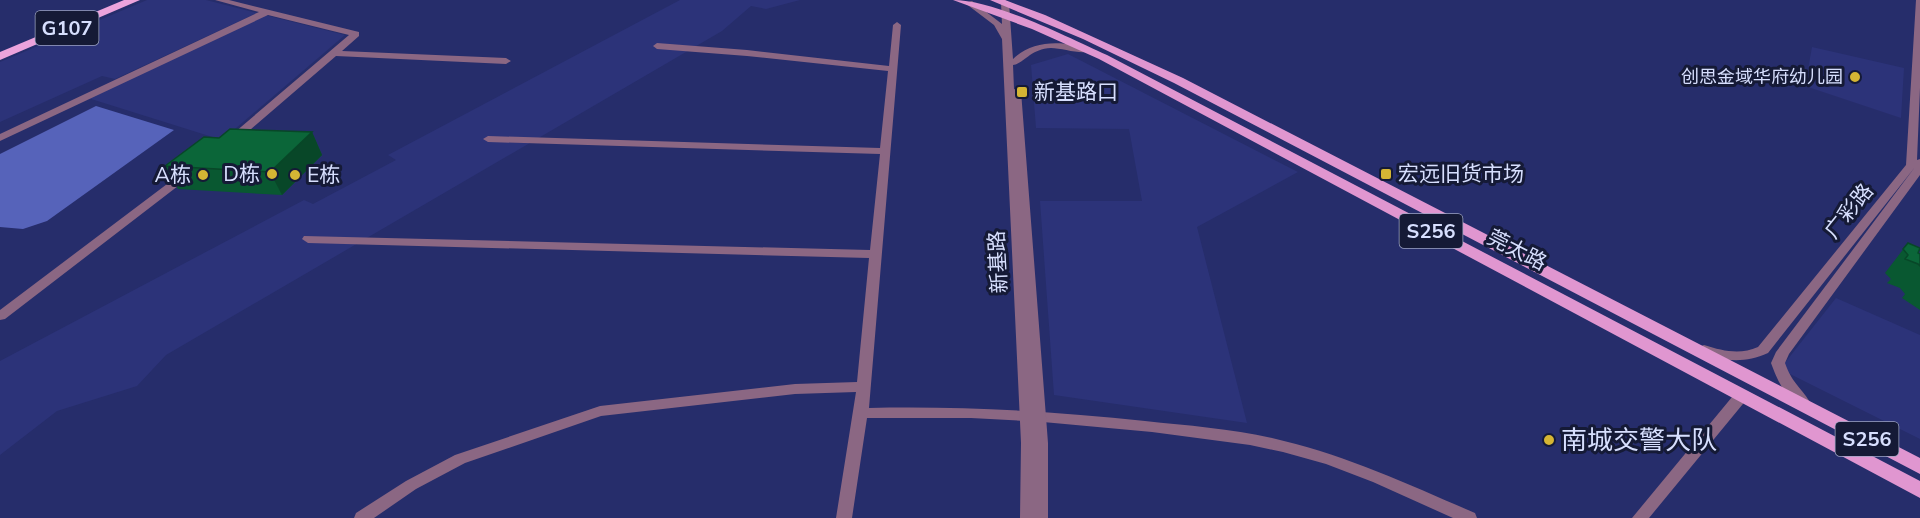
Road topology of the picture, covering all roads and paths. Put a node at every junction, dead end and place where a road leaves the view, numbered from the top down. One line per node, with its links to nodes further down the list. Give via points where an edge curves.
1 (121, 0): 11 (highway, G107)
2 (134, 0): 14 (highway, G107)
3 (219, 0): 7 (street)
4 (1920, 0): 27 (street, 广彩路, via 1911,165 1763,350 1755,355 1729,357)
5 (963, 2): 6 (main road, 莞太路 / S256); 9 (street, via 997,23)
6 (1006, 8): 9 (street, 新基路); 12 (main road, 莞太路 / S256); 16 (street, 新基路); 27 (main road, 莞太路 / S256, via 1077,32 1211,98)
7 (267, 12): 13 (street, via 356,34); 18 (street)
8 (897, 25): 17 (street)
9 (1006, 38): 32 (street, 新基路)
10 (657, 46): 17 (street)
11 (0, 50)
12 (1089, 50): 16 (street, via 1040,46); 29 (main road, 莞太路 / S256)
13 (334, 53): 15 (street); 20 (street)
14 (0, 56)
15 (506, 61)
16 (1014, 63): 32 (street, 新基路)
17 (893, 69): 21 (street)
18 (0, 138)
19 (488, 139): 21 (street)
20 (220, 149)
21 (884, 151): 25 (street)
22 (1920, 162): 30 (street, 广彩路, via 1920,168 1778,363 1790,389)
23 (193, 170): 26 (street)
24 (309, 239): 25 (street)
25 (875, 254): 28 (street)
26 (0, 316)
27 (1688, 344): 30 (main road, 莞太路 / S256)
28 (863, 387): 31 (street); 35 (street, via 795,389 600,411 460,459 411,484)
29 (1742, 395): 34 (main road, 莞太路 / S256); 40 (street)
30 (1813, 410): 33 (main road, 莞太路 / S256)
31 (861, 413): 32 (street, via 923,411); 36 (street)
32 (1032, 416): 37 (street, 新基路); 38 (street, 新基路); 39 (street, via 1197,432 1282,446 1363,471)
33 (1920, 467)
34 (1920, 490)
35 (362, 518)
36 (844, 518)
37 (1028, 518)
38 (1040, 518)
39 (1469, 518)
40 (1640, 518)

